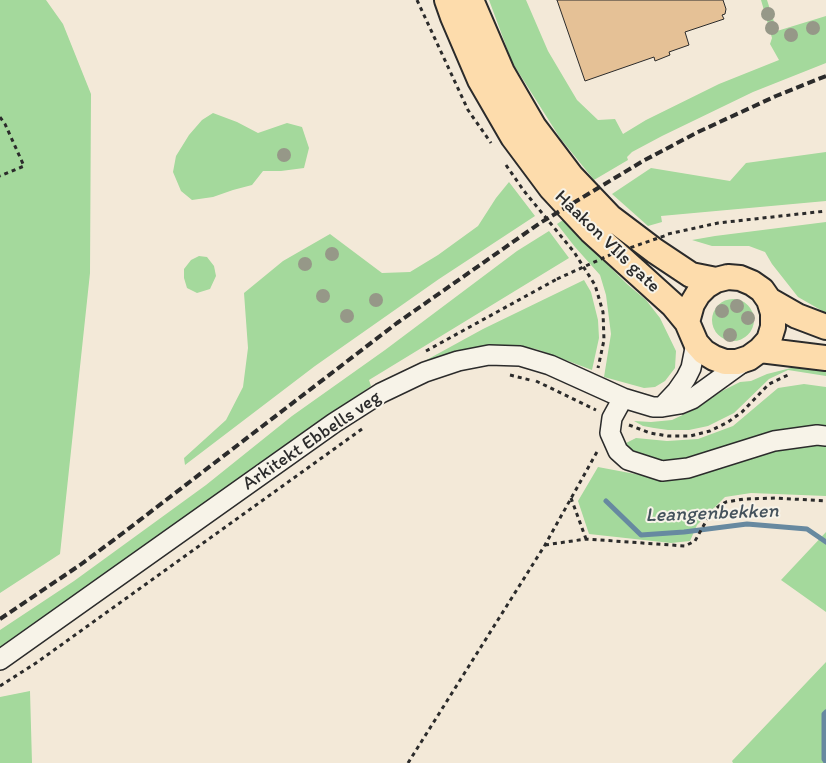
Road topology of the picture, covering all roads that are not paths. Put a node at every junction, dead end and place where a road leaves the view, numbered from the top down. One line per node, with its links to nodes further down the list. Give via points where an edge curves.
1 (447, 0): 5 (main road, Haakon VIIs gate, via 480,80 513,137 551,188)
2 (471, 0): 3 (main road, Haakon VIIs gate, via 502,72 534,127 571,176 610,217 654,251 691,275)
3 (716, 280): 4 (main road, via 746,280 762,290); 5 (main road, via 698,294)
4 (769, 300): 6 (main road); 8 (main road, via 773,327 768,340)
5 (687, 322): 7 (main road)
6 (826, 327)
7 (696, 343): 8 (main road, via 704,352 720,360 737,362); 11 (street, via 686,378)
8 (754, 354): 9 (main road); 11 (street, Arkitekt Ebbells veg, via 692,399)
9 (826, 358)
10 (623, 398): 11 (street, Arkitekt Ebbells veg, via 653,407); 12 (street, via 612,418 618,451 628,460 662,470 688,468 774,440); 13 (street, Arkitekt Ebbells veg, via 550,364 520,356 489,355 425,372 381,393 334,423)
11 (662, 406)
12 (826, 436)
13 (0, 660)

